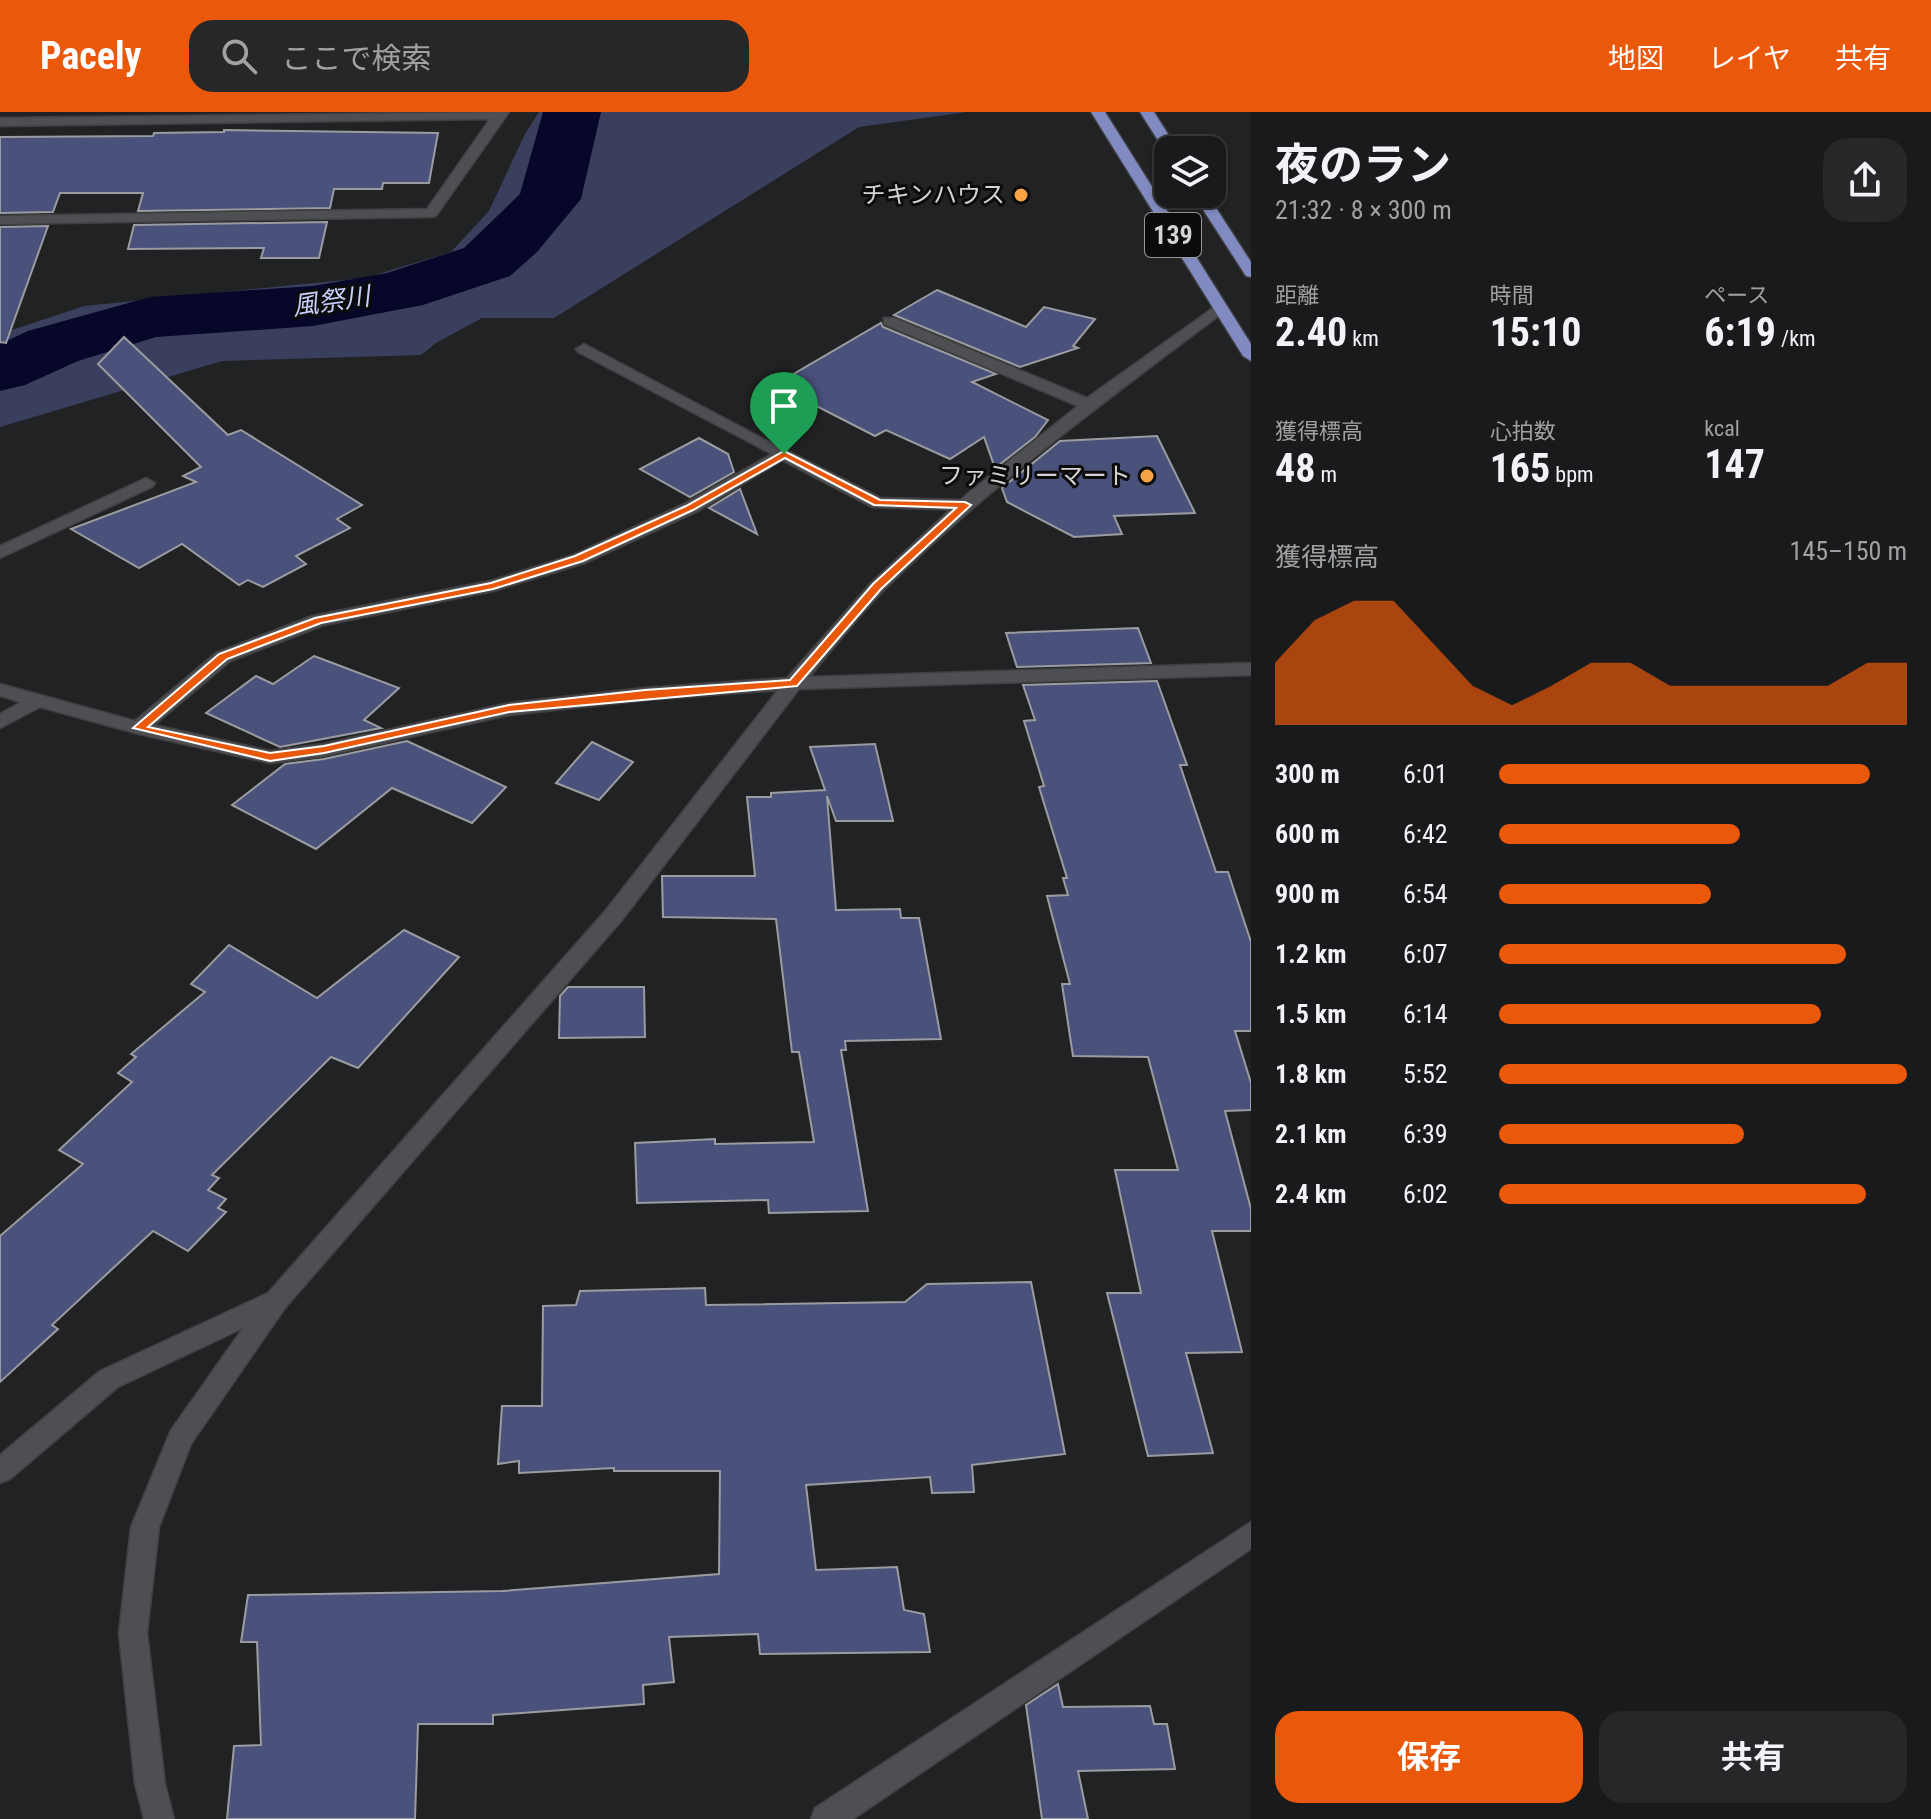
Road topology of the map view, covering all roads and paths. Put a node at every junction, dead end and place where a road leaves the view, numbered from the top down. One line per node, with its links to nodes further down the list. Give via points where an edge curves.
1 (1098, 112): 9 (highway, 139)
2 (1147, 112): 5 (highway)
3 (501, 114): 4 (street); 7 (street, via 431,213)
4 (0, 122)
5 (1162, 136)
6 (1209, 208): 8 (highway, 139)
7 (0, 220)
8 (1251, 273)
9 (1220, 308): 12 (highway, 139); 13 (street)
10 (889, 321): 13 (street)
11 (584, 349): 14 (street)
12 (1251, 356)
13 (1089, 405): 16 (street)
14 (784, 454): 16 (street, via 878,503); 23 (street, via 690,508 579,559 493,586 319,620 223,657)
15 (146, 483): 17 (street)
16 (965, 505): 19 (street, via 877,587)
17 (0, 553)
18 (1251, 669): 19 (street)
19 (793, 683): 23 (street, via 509,709 270,757); 24 (street, via 614,915)
20 (0, 690): 21 (street)
21 (34, 702): 22 (street); 23 (street)
22 (0, 722)
23 (139, 728)
24 (277, 1300): 25 (street, via 109,1379); 27 (street, via 180,1438 145,1527 133,1633 150,1784)
25 (0, 1471)
26 (1251, 1534): 28 (street)
27 (159, 1819)
28 (826, 1819)

